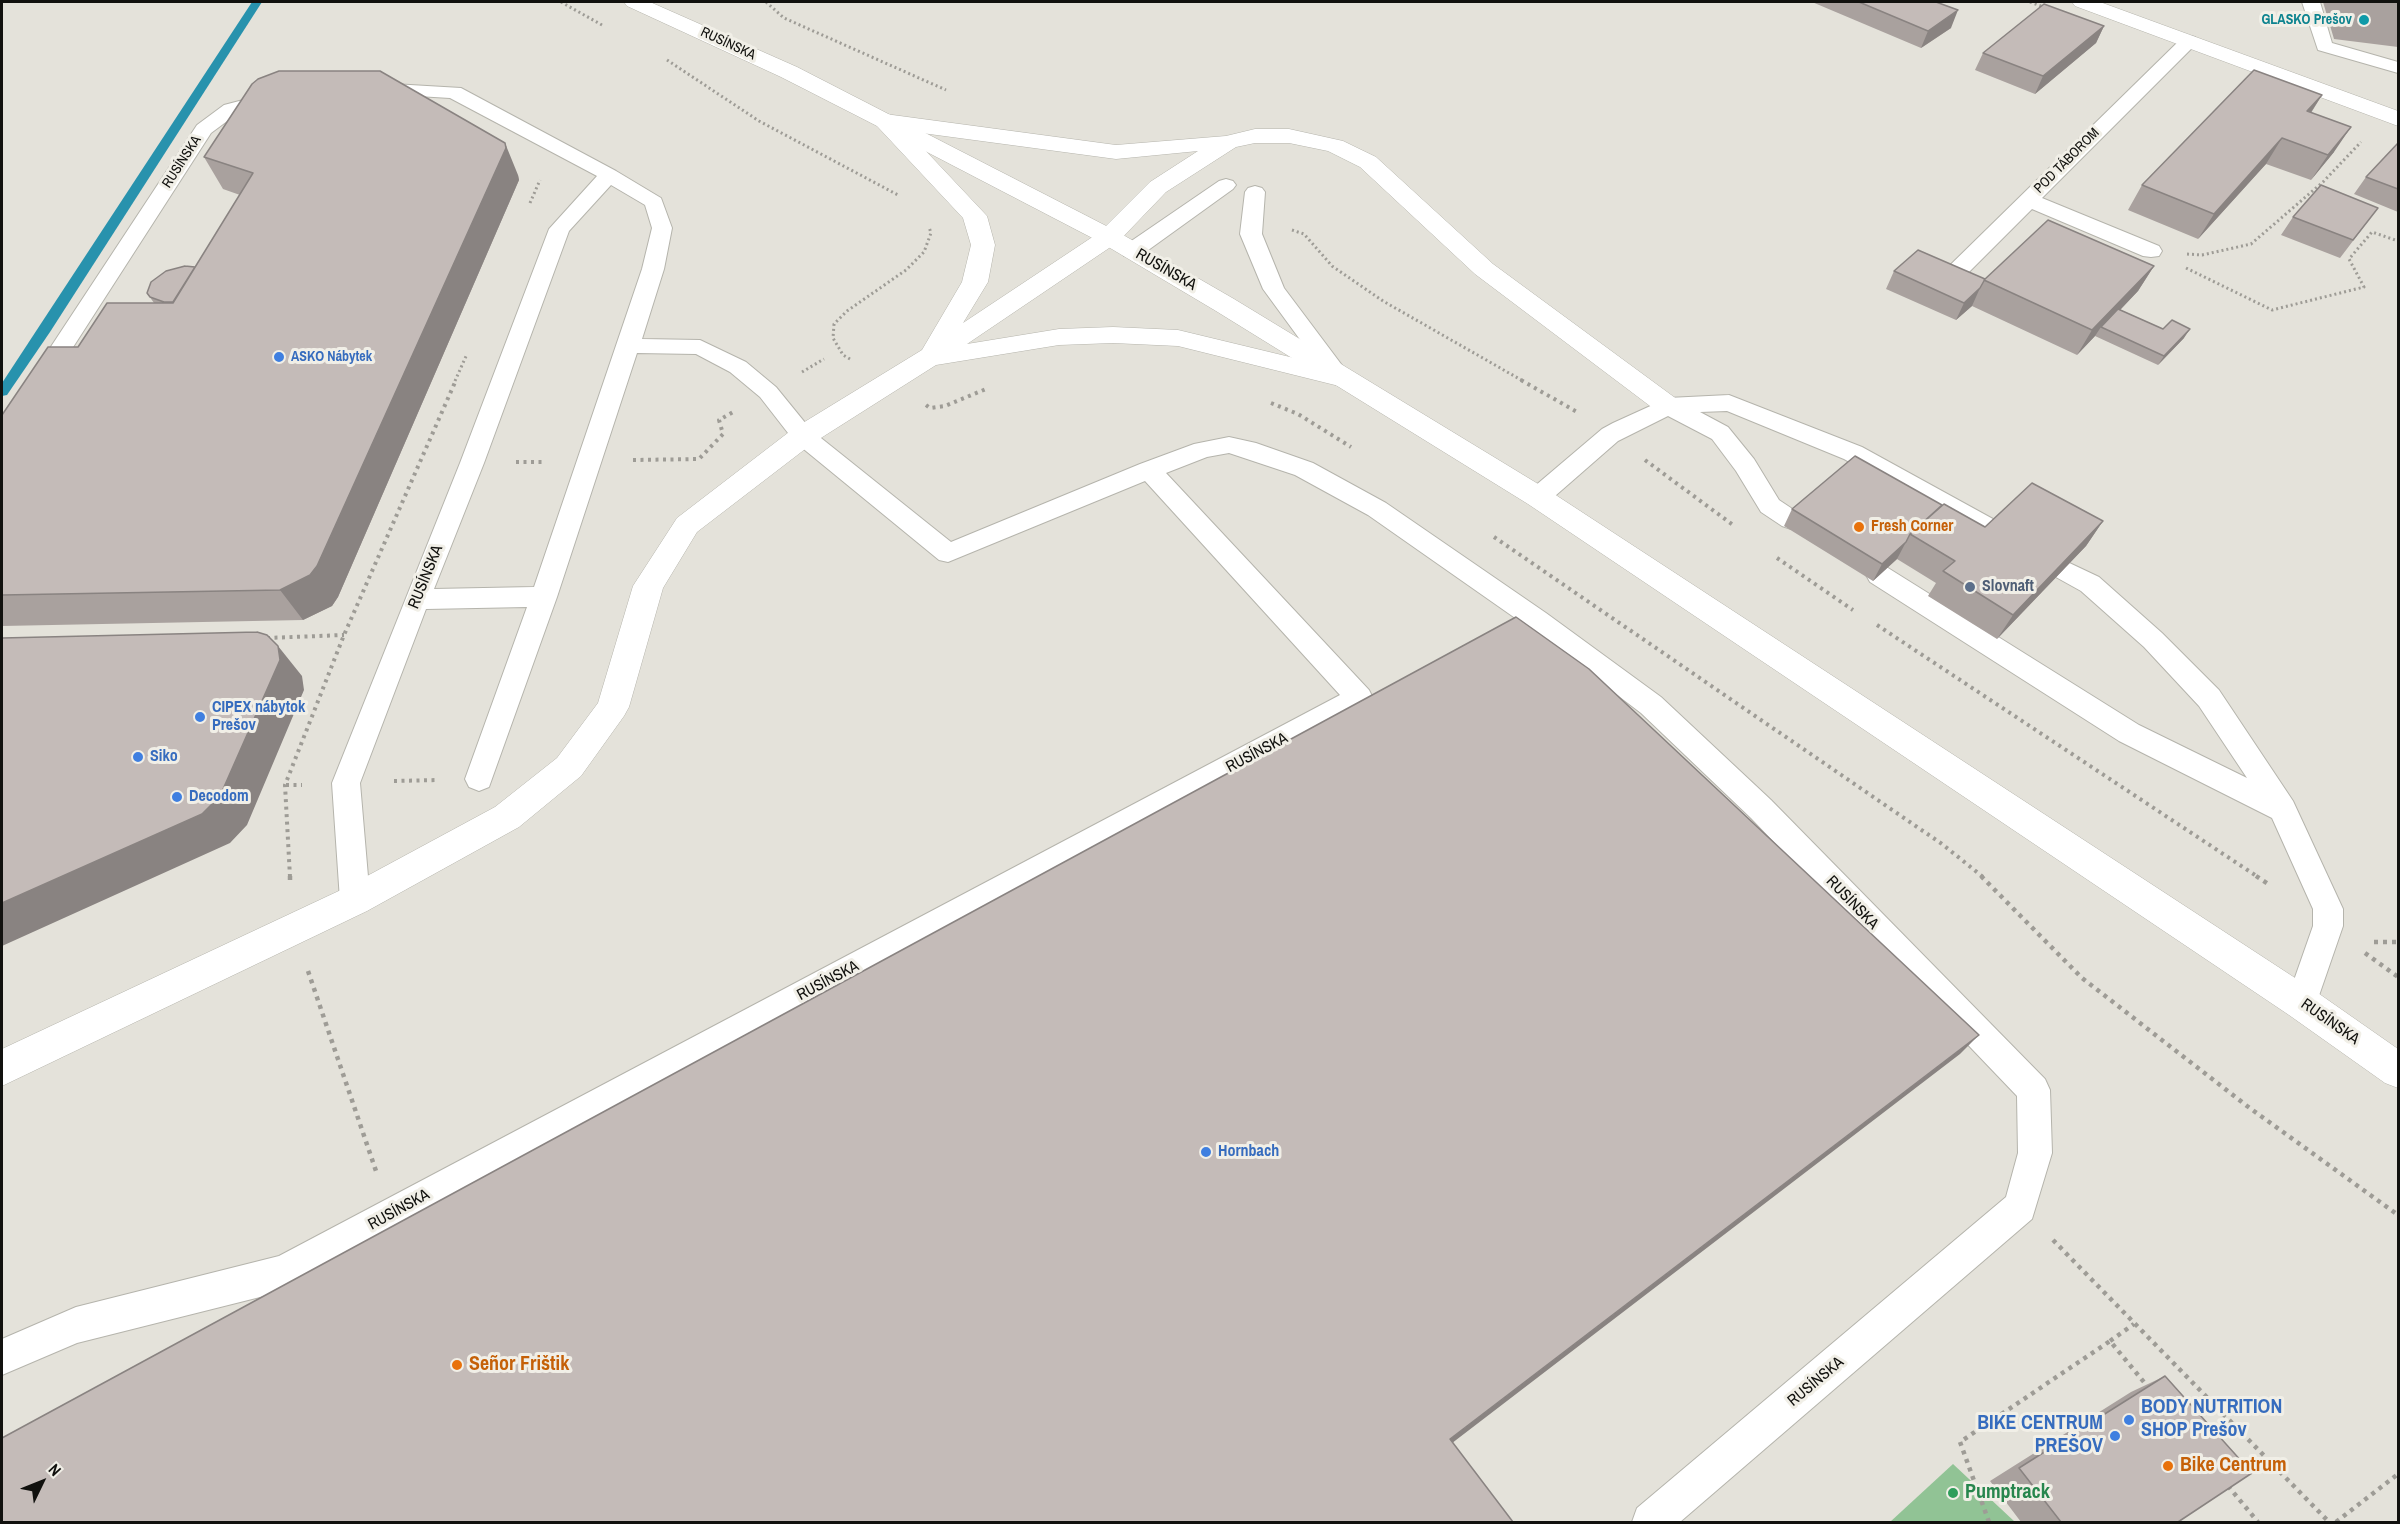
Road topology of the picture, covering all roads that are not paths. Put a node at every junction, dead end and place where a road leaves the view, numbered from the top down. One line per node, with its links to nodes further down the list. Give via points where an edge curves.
1 (634, 2): 9 (street, RUSÍNSKA, via 789,72)
2 (2082, 2): 4 (street)
3 (2312, 2): 5 (lane, via 2324,46)
4 (2189, 41): 8 (street); 14 (lane, POD TÁBOROM)
5 (2398, 68)
6 (354, 89): 11 (lane, via 454,92)
7 (292, 93): 23 (lane, RUSÍNSKA, via 231,109 204,129)
8 (2398, 119)
9 (885, 121): 10 (street, via 1116,152); 15 (street, RUSÍNSKA); 19 (street, via 975,216 983,245 975,282)
10 (1228, 142): 15 (street, via 1158,187); 21 (street, via 1255,136 1289,136 1335,146 1368,162 1484,269)
11 (609, 175): 18 (lane, via 654,202 662,228); 31 (lane, RUSÍNSKA, via 559,229)
12 (1226, 185): 15 (lane)
13 (1255, 192): 20 (lane, via 1251,234 1274,289)
14 (2028, 200): 16 (lane); 17 (lane, POD TÁBOROM)
15 (1121, 244): 19 (street); 20 (street, RUSÍNSKA)
16 (2151, 251)
17 (1946, 282)
18 (627, 346): 22 (lane, RUSÍNSKA, via 700,347 738,367 768,392); 30 (lane)
19 (928, 358): 20 (street, via 1059,337 1178,338); 22 (street)
20 (1339, 377): 25 (street, RUSÍNSKA)
21 (1668, 406): 25 (lane, via 1610,435); 26 (lane, via 1720,434 1770,506); 27 (lane, via 1729,403 1853,453)
22 (803, 436): 24 (lane, RUSÍNSKA, via 948,553); 34 (street, via 687,525 648,586 613,707 569,767 507,817)
23 (2, 439)
24 (1149, 470): 38 (lane, RUSÍNSKA, via 1359,698 284,1273 76,1325); 39 (lane, RUSÍNSKA, via 1229,445 1304,469 1377,509 1537,620 1651,705 1761,809 2033,1090 2035,1153 2020,1207)
25 (1538, 497): 35 (street, RUSÍNSKA)
26 (1791, 520)
27 (1993, 530)
28 (2063, 569): 33 (lane, via 2090,584 2153,640 2209,698)
29 (1879, 575): 33 (lane, via 2129,734)
30 (544, 597): 31 (lane); 32 (lane)
31 (417, 599): 34 (lane, RUSÍNSKA, via 346,783)
32 (479, 779)
33 (2283, 810): 35 (lane, via 2328,909 2328,926)
34 (355, 900): 36 (street)
35 (2302, 1003): 37 (street, RUSÍNSKA)
36 (2, 1068)
37 (2398, 1070)
38 (2, 1357)
39 (1651, 1522)

